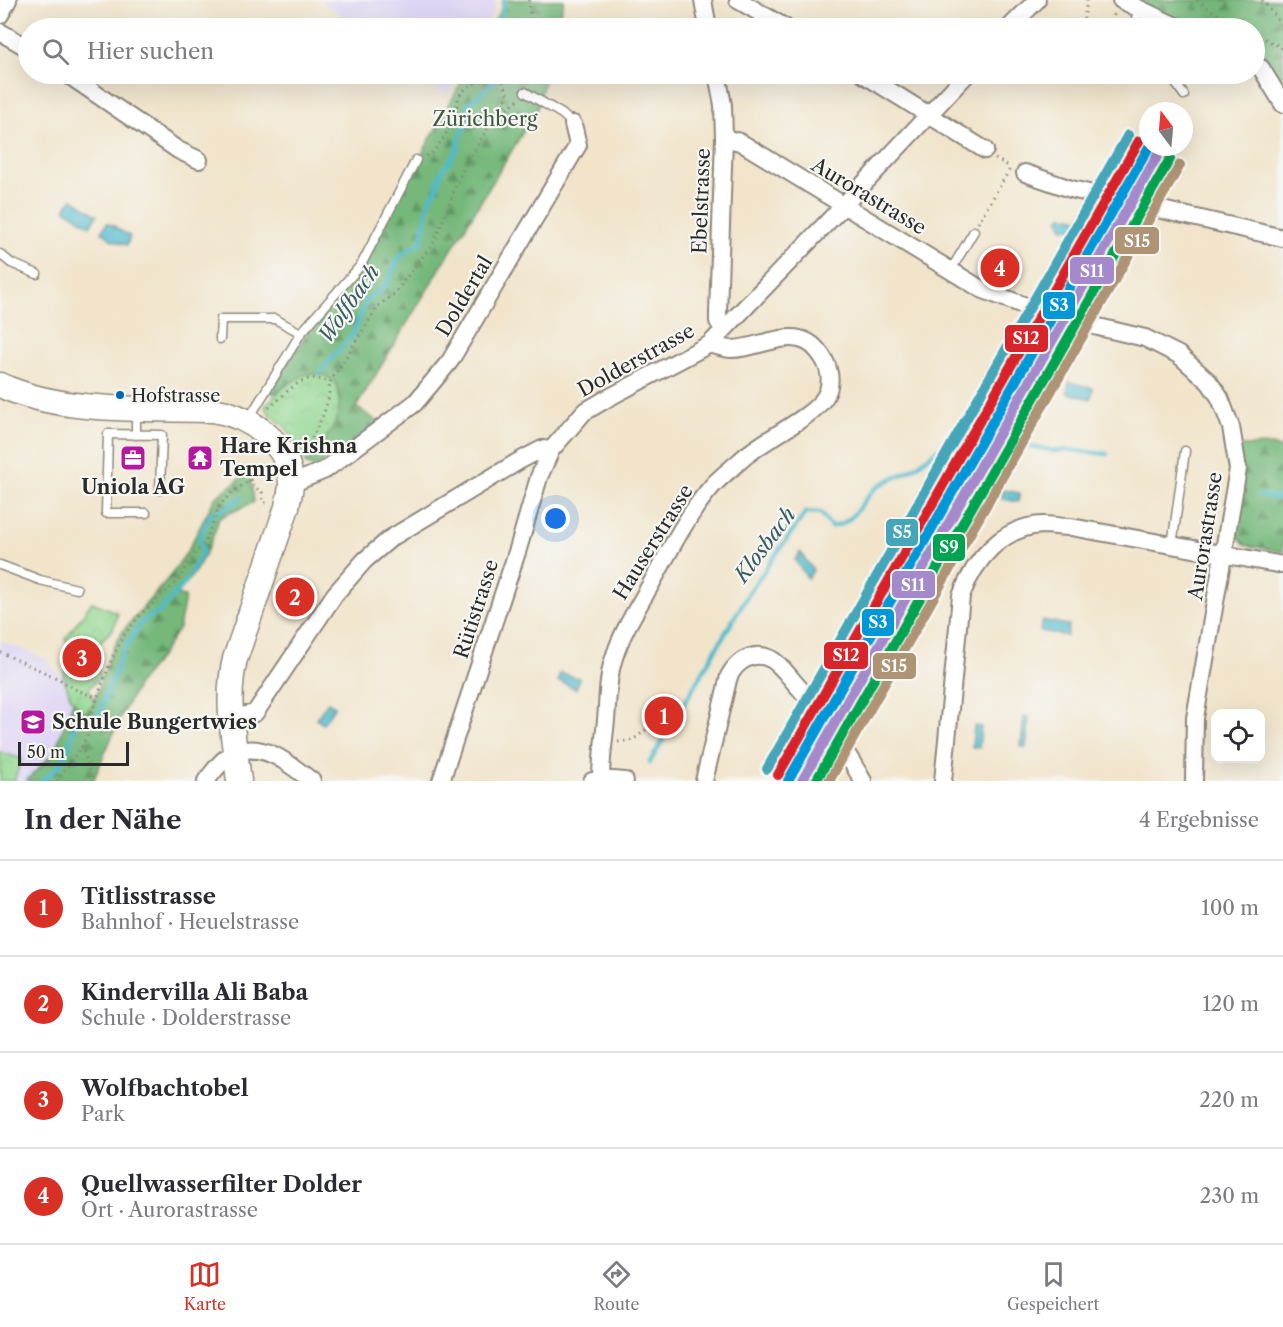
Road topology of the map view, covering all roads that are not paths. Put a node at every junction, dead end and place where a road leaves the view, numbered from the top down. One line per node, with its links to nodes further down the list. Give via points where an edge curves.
1 (9, 0): 7 (street)
2 (703, 0): 8 (street)
3 (738, 0): 9 (street)
4 (1037, 0): 10 (street)
5 (1118, 5): 6 (street)
6 (1139, 9): 11 (lane); 12 (street)
7 (0, 15)
8 (706, 18)
9 (769, 18)
10 (1020, 18)
11 (1136, 18)
12 (1158, 18)
13 (0, 32): 14 (street)
14 (18, 42)
15 (1265, 70): 17 (street)
16 (1265, 77): 25 (street)
17 (1283, 79)
18 (82, 84): 30 (street, via 178,150)
19 (719, 84): 28 (street, Ebelstrasse)
20 (879, 84): 26 (street)
21 (957, 84): 26 (street, Dolderstrasse)
22 (1176, 84): 24 (lane)
23 (525, 92): 27 (lane, Doldertal)
24 (1184, 95)
25 (1283, 104)
26 (928, 114): 29 (street); 33 (street, Dolderstrasse)
27 (573, 124): 49 (street, Doldertal, via 578,145 450,361 415,403 384,427 325,470)
28 (724, 138): 33 (street, Aurorastrasse, via 740,142); 39 (street, Ebelstrasse, via 718,313)
29 (991, 155)
30 (199, 160)
31 (416, 160): 40 (lane, via 361,265)
32 (1025, 173): 35 (street, via 1071,189)
33 (844, 205): 37 (street, Aurorastrasse); 39 (street, Dolderstrasse)
34 (974, 231): 37 (lane)
35 (1283, 238)
36 (0, 254): 38 (lane)
37 (950, 269): 53 (street, Aurorastrasse, via 981,289 1025,307 1145,338 1179,355 1209,382 1226,412 1238,469)
38 (37, 274)
39 (723, 330): 42 (street, Dolderstrasse)
40 (301, 333): 41 (lane, via 275,319 221,319); 45 (lane)
41 (220, 339)
42 (710, 344): 47 (street, Dolderstrasse, via 584,412); 59 (street, Hauserstrasse, via 732,349 796,338 818,350 829,371 830,383 814,409 749,453 714,484 686,521 632,617 618,645 607,693)
43 (0, 385): 44 (main road, via 51,402)
44 (136, 407): 45 (main road, via 213,410); 46 (lane)
45 (256, 417): 49 (main road, via 283,455)
46 (135, 435): 50 (lane, via 162,435); 51 (lane, via 108,434 106,513)
47 (551, 450): 57 (street, via 542,449 519,461 391,538 334,594 255,713); 63 (street, Rütistrasse)
48 (1185, 451): 52 (lane)
49 (291, 484): 57 (main road, via 287,507 230,678)
50 (160, 490)
51 (146, 513)
52 (1172, 546): 53 (street); 66 (street, via 1041,525 1015,532 994,544 968,576 961,596)
53 (1224, 555): 55 (street); 67 (street, Aurorastrasse, via 1195,718)
54 (0, 565): 56 (lane)
55 (1283, 565)
56 (77, 589)
57 (231, 718): 58 (main road)
58 (235, 752): 60 (street); 61 (main road); 62 (street, via 261,749)
59 (608, 780)
60 (206, 781)
61 (239, 781)
62 (312, 781)
63 (441, 781)
64 (704, 781): 65 (street, via 729,676 735,664 757,656 780,666 816,706)
65 (863, 781)
66 (943, 781)
67 (1194, 781)

